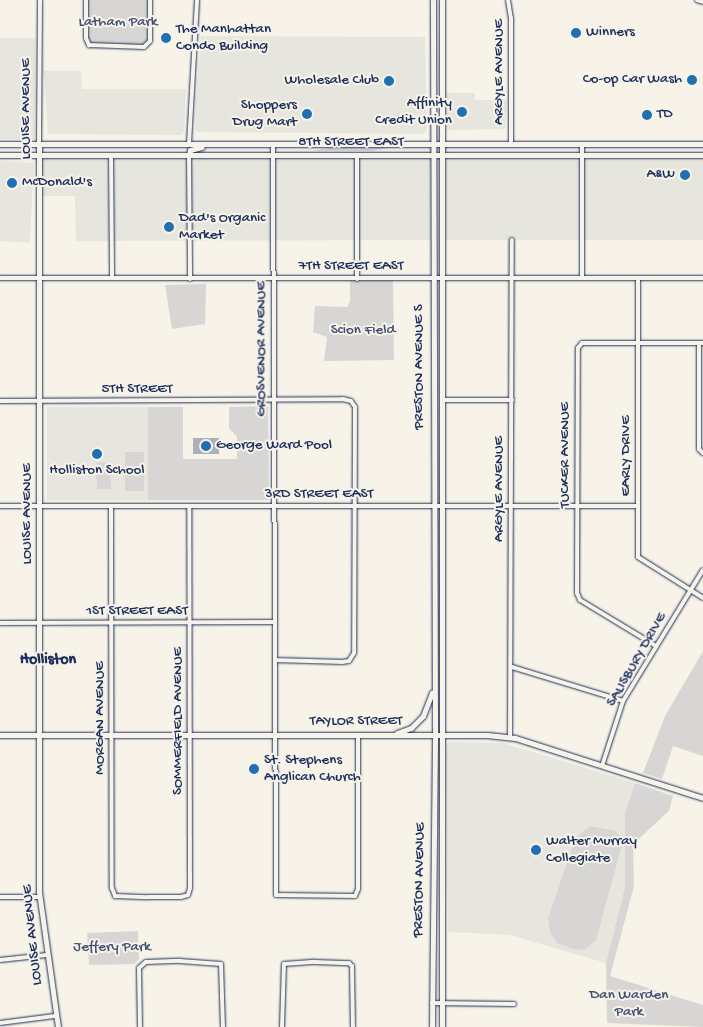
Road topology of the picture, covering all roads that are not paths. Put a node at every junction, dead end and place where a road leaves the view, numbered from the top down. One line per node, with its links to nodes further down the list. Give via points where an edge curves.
1 (40, 0): 11 (street, LOUISE AVENUE)
2 (86, 0): 3 (street, via 86,38 89,45 144,47 150,41)
3 (150, 0)
4 (197, 0): 12 (street)
5 (433, 0): 15 (main road, PRESTON AVENUE S)
6 (442, 0): 16 (main road, PRESTON AVENUE S)
7 (508, 0): 17 (street, ARGYLE AVENUE, via 511,18)
8 (697, 0): 9 (street)
9 (703, 2)
10 (0, 144): 11 (main road, 8TH STREET EAST)
11 (40, 144): 12 (main road, 8TH STREET EAST); 21 (main road, LOUISE AVENUE)
12 (189, 144): 13 (main road, 8TH STREET EAST)
13 (225, 144): 14 (main road, 8TH STREET EAST); 23 (main road, via 194,148)
14 (273, 144): 15 (main road, 8TH STREET EAST); 24 (street, GROSVENOR AVENUE)
15 (433, 144): 16 (main road, 8TH STREET EAST); 25 (main road, PRESTON AVENUE S)
16 (442, 144): 17 (main road, 8TH STREET EAST); 26 (main road, PRESTON AVENUE S)
17 (511, 144): 18 (main road, 8TH STREET EAST)
18 (582, 144): 19 (main road, 8TH STREET EAST); 27 (street)
19 (703, 144)
20 (0, 155): 21 (main road, 8TH STREET EAST)
21 (40, 155): 22 (main road, 8TH STREET EAST); 32 (main road, LOUISE AVENUE)
22 (111, 155): 23 (main road, 8TH STREET EAST); 33 (street)
23 (189, 155): 24 (main road, 8TH STREET EAST); 42 (street)
24 (273, 155): 29 (main road, 8TH STREET EAST); 34 (street, GROSVENOR AVENUE)
25 (432, 155): 26 (main road, 8TH STREET EAST); 29 (main road, 8TH STREET EAST); 36 (main road, PRESTON AVENUE S)
26 (441, 155): 27 (main road, 8TH STREET EAST); 37 (main road, PRESTON AVENUE S)
27 (582, 155): 28 (main road, 8TH STREET EAST); 39 (street)
28 (703, 155)
29 (357, 156): 35 (street)
30 (512, 240): 38 (street, ARGYLE AVENUE)
31 (0, 278): 32 (street, 7TH STREET EAST)
32 (40, 278): 33 (street, 7TH STREET EAST); 48 (main road, LOUISE AVENUE)
33 (112, 278): 42 (street, 7TH STREET EAST)
34 (273, 278): 35 (street, 7TH STREET EAST); 42 (street, 7TH STREET EAST); 49 (street, GROSVENOR AVENUE)
35 (357, 278): 36 (street, 7TH STREET EAST)
36 (433, 278): 37 (street, 7TH STREET EAST); 57 (main road, PRESTON AVENUE S)
37 (442, 278): 38 (street, 7TH STREET EAST); 45 (main road, PRESTON AVENUE S)
38 (512, 278): 39 (street, 7TH STREET EAST); 46 (street, ARGYLE AVENUE)
39 (582, 278): 40 (street, 7TH STREET EAST)
40 (638, 278): 41 (street, 7TH STREET EAST); 44 (street, EARLY DRIVE)
41 (703, 278)
42 (190, 279)
43 (701, 343): 44 (street, TUCKER AVENUE); 50 (street, via 699,449)
44 (638, 344): 59 (street, TUCKER AVENUE, via 582,344 578,348); 60 (street, EARLY DRIVE)
45 (442, 400): 46 (street); 61 (main road, PRESTON AVENUE S)
46 (512, 400): 58 (street, ARGYLE AVENUE)
47 (0, 401): 48 (street, 5TH STREET)
48 (40, 401): 49 (street, 5TH STREET); 52 (main road, LOUISE AVENUE)
49 (274, 401): 55 (street, GROSVENOR AVENUE); 56 (street, 5TH STREET, via 343,399 355,407)
50 (703, 453)
51 (0, 506): 52 (street, 3RD STREET EAST)
52 (40, 506): 53 (street, 3RD STREET EAST); 67 (main road, LOUISE AVENUE)
53 (112, 506): 54 (street, 3RD STREET EAST); 68 (street, MORGAN AVENUE)
54 (190, 506): 55 (street, 3RD STREET EAST); 69 (street, SOMMERFIELD AVENUE)
55 (274, 506): 56 (street, 3RD STREET EAST); 65 (street, GROSVENOR AVENUE)
56 (354, 506): 57 (street, 3RD STREET EAST); 71 (street, via 354,653 349,661 342,662)
57 (433, 506): 61 (street, 3RD STREET EAST); 73 (main road, PRESTON AVENUE S)
58 (511, 506): 59 (street, 3RD STREET EAST); 61 (street, 3RD STREET EAST); 72 (street, ARGYLE AVENUE)
59 (577, 506): 60 (street, 3RD STREET EAST); 70 (street, TUCKER AVENUE, via 577,593 580,600)
60 (638, 506): 63 (street, EARLY DRIVE, via 638,557)
61 (442, 507): 77 (main road, PRESTON AVENUE S)
62 (703, 570): 63 (street, SALISBURY DRIVE)
63 (690, 591): 64 (street, EARLY DRIVE); 70 (street, SALISBURY DRIVE)
64 (703, 598)
65 (274, 622): 69 (street, 1ST STREET EAST); 71 (street, GROSVENOR AVENUE)
66 (0, 623): 67 (street, 1ST STREET EAST)
67 (40, 623): 68 (street, 1ST STREET EAST); 79 (main road, LOUISE AVENUE)
68 (112, 623): 69 (street, 1ST STREET EAST); 80 (street, MORGAN AVENUE)
69 (190, 623): 75 (street, SOMMERFIELD AVENUE)
70 (656, 646): 74 (street, SALISBURY DRIVE)
71 (274, 660): 81 (street, GROSVENOR AVENUE)
72 (512, 666): 74 (street); 84 (street, ARGYLE AVENUE)
73 (433, 683): 76 (main road, PRESTON AVENUE S); 83 (main road, via 423,716 411,728)
74 (623, 700): 85 (street, SALISBURY DRIVE)
75 (190, 734): 80 (main road, TAYLOR STREET); 81 (main road, TAYLOR STREET); 89 (street, SOMMERFIELD AVENUE, via 190,888 188,895 181,897)
76 (434, 734): 77 (main road, TAYLOR STREET); 83 (main road, TAYLOR STREET); 92 (main road, PRESTON AVENUE)
77 (442, 734): 84 (main road, TAYLOR STREET); 93 (main road, PRESTON AVENUE)
78 (0, 735): 79 (main road, TAYLOR STREET)
79 (40, 735): 80 (main road, TAYLOR STREET); 88 (main road, LOUISE AVENUE)
80 (112, 735): 89 (street, MORGAN AVENUE, via 112,888 114,896)
81 (274, 735): 82 (main road, TAYLOR STREET); 82 (street, GROSVENOR AVENUE, via 274,890 276,895 285,897 355,896 358,889)
82 (358, 735): 83 (main road, TAYLOR STREET)
83 (390, 735)
84 (510, 737): 85 (main road, TAYLOR STREET)
85 (602, 766): 86 (main road, TAYLOR STREET)
86 (703, 798)
87 (0, 897): 88 (street)
88 (39, 897): 90 (main road, LOUISE AVENUE)
89 (148, 897)
90 (47, 955): 91 (street); 95 (main road, LOUISE AVENUE)
91 (0, 960)
92 (432, 1003): 93 (street); 102 (main road, PRESTON AVENUE)
93 (442, 1003): 94 (street); 103 (main road, PRESTON AVENUE)
94 (514, 1004)
95 (55, 1016): 96 (street); 97 (main road, LOUISE AVENUE)
96 (0, 1023)
97 (58, 1027)
98 (140, 1027): 99 (street, via 139,968 142,963 180,961 221,964)
99 (223, 1027)
100 (282, 1027): 101 (street, via 282,968 287,963 306,962 349,963 352,966)
101 (353, 1027)
102 (432, 1027)
103 (442, 1027)

